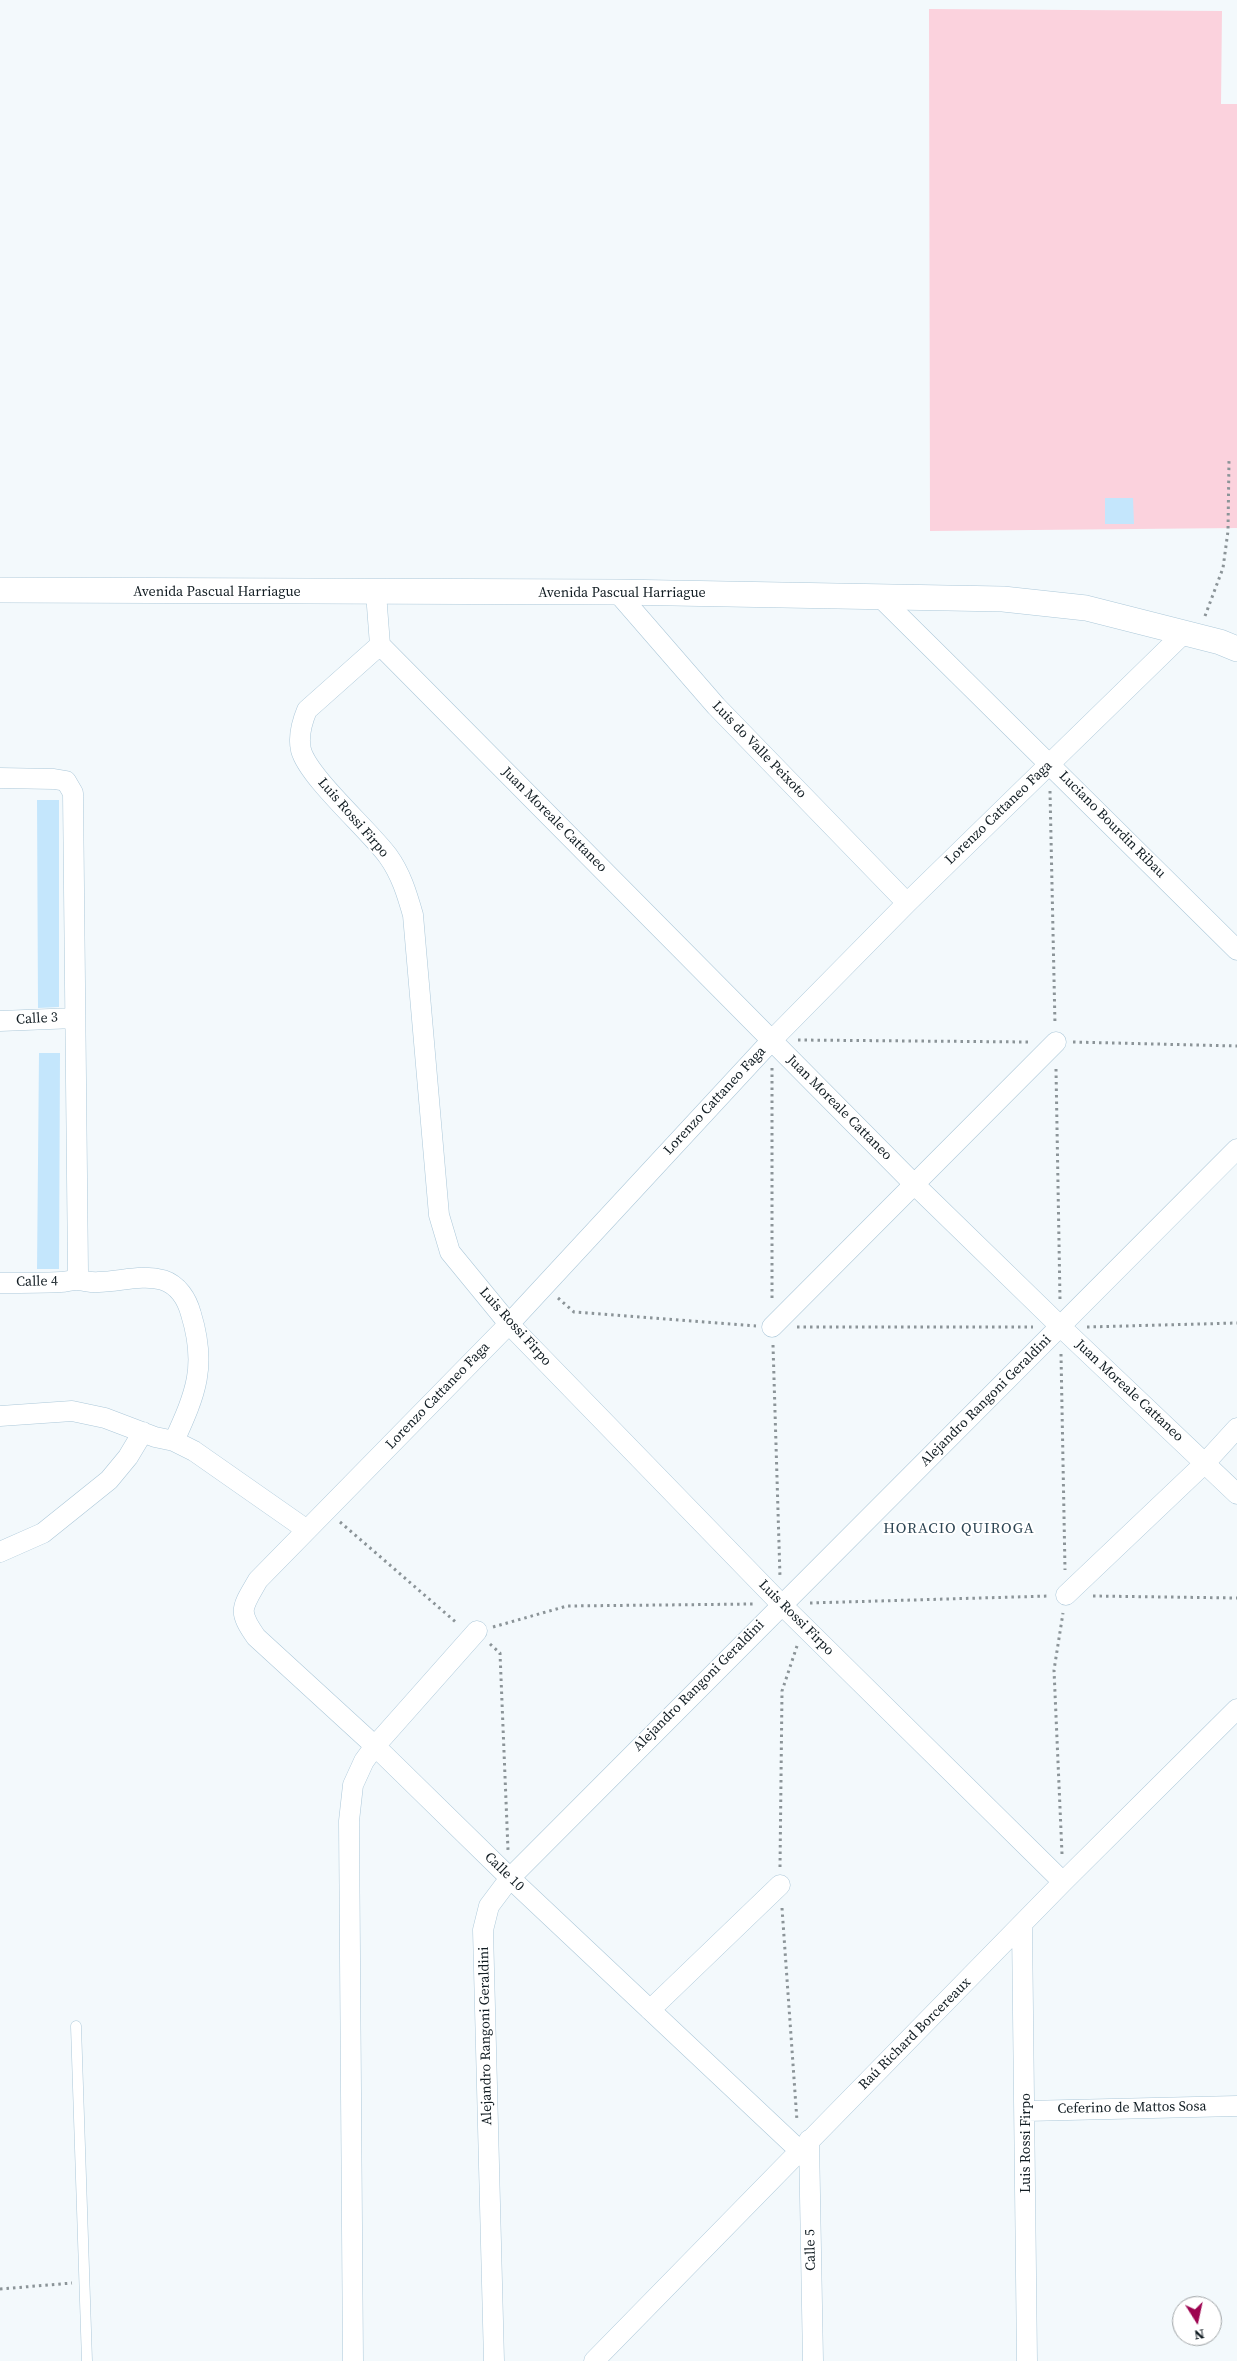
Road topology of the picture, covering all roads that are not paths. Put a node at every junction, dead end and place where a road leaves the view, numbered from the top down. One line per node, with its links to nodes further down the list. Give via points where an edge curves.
1 (0, 590): 3 (street, Avenida Pascual Harriague)
2 (617, 592): 3 (street, Avenida Pascual Harriague); 4 (street, Avenida Pascual Harriague); 10 (street, Luis do Valle Peixoto, via 716,706)
3 (376, 593): 6 (street)
4 (879, 596): 5 (street, Avenida Pascual Harriague, via 1003,599 1086,608); 8 (street, Luciano Bourdin Ribau)
5 (1187, 634): 7 (street, Avenida Pascual Harriague); 8 (street, Lorenzo Cattaneo Faga)
6 (380, 644): 14 (street, Juan Moreale Cattaneo); 20 (street, Luis Rossi Firpo, via 307,710 301,724 301,750 312,770 388,856 404,884 413,915 439,1215 450,1252)
7 (1237, 649)
8 (1050, 763): 10 (street, Lorenzo Cattaneo Faga); 11 (street, Luciano Bourdin Ribau)
9 (0, 778): 12 (street, via 66,781 73,793)
10 (907, 903): 14 (street, Lorenzo Cattaneo Faga)
11 (1237, 950)
12 (75, 1018): 13 (street, Calle 3); 18 (street, via 78,1272)
13 (0, 1021)
14 (772, 1040): 17 (street, Juan Moreale Cattaneo); 20 (street, Lorenzo Cattaneo Faga)
15 (1056, 1042): 17 (street)
16 (1237, 1149): 22 (street, Alejandro Rangoni Geraldini)
17 (914, 1184): 21 (street); 22 (street, Juan Moreale Cattaneo)
18 (74, 1280): 19 (street, Calle 4); 26 (street, Calle 4, via 98,1282 148,1278 173,1285 182,1294 189,1306 200,1353 191,1404)
19 (0, 1283)
20 (509, 1324): 29 (street, Lorenzo Cattaneo Faga); 33 (street, Luis Rossi Firpo)
21 (772, 1327)
22 (1061, 1327): 27 (street, Juan Moreale Cattaneo); 33 (street, Alejandro Rangoni Geraldini)
23 (0, 1416): 25 (street, via 72,1411 105,1418)
24 (1237, 1428): 27 (street)
25 (143, 1432): 26 (street); 30 (street, via 109,1480 43,1533)
26 (174, 1441): 29 (street, via 194,1451)
27 (1206, 1462): 28 (street, Juan Moreale Cattaneo); 32 (street)
28 (1237, 1494)
29 (307, 1530): 31 (street, Lorenzo Cattaneo Faga)
30 (0, 1552)
31 (258, 1580): 36 (street, Calle 10, via 244,1604 244,1619 256,1637)
32 (1066, 1595)
33 (781, 1604): 37 (street, Alejandro Rangoni Geraldini); 38 (street, Luis Rossi Firpo)
34 (477, 1631): 36 (street)
35 (1237, 1709): 38 (street, Raú Richard Borcereaux)
36 (375, 1746): 37 (street, Calle 10); 47 (street, via 353,1785 349,1821)
37 (510, 1878): 41 (street, Calle 10); 48 (street, Alejandro Rangoni Geraldini, via 489,1906 483,1930)
38 (1063, 1882): 40 (street, Raú Richard Borcereaux)
39 (780, 1885): 41 (street)
40 (1022, 1925): 44 (street, Luis Rossi Firpo); 45 (street, Raú Richard Borcereaux)
41 (650, 2010): 45 (street, Calle 10)
42 (76, 2026): 46 (lane)
43 (1237, 2106): 44 (street, Ceferino de Mattos Sosa)
44 (1026, 2111): 51 (street, Luis Rossi Firpo)
45 (804, 2145): 49 (street, Raú Richard Borcereaux); 50 (street, Calle 5)
46 (87, 2361)
47 (353, 2361)
48 (494, 2361)
49 (594, 2361)
50 (813, 2361)
51 (1027, 2361)

